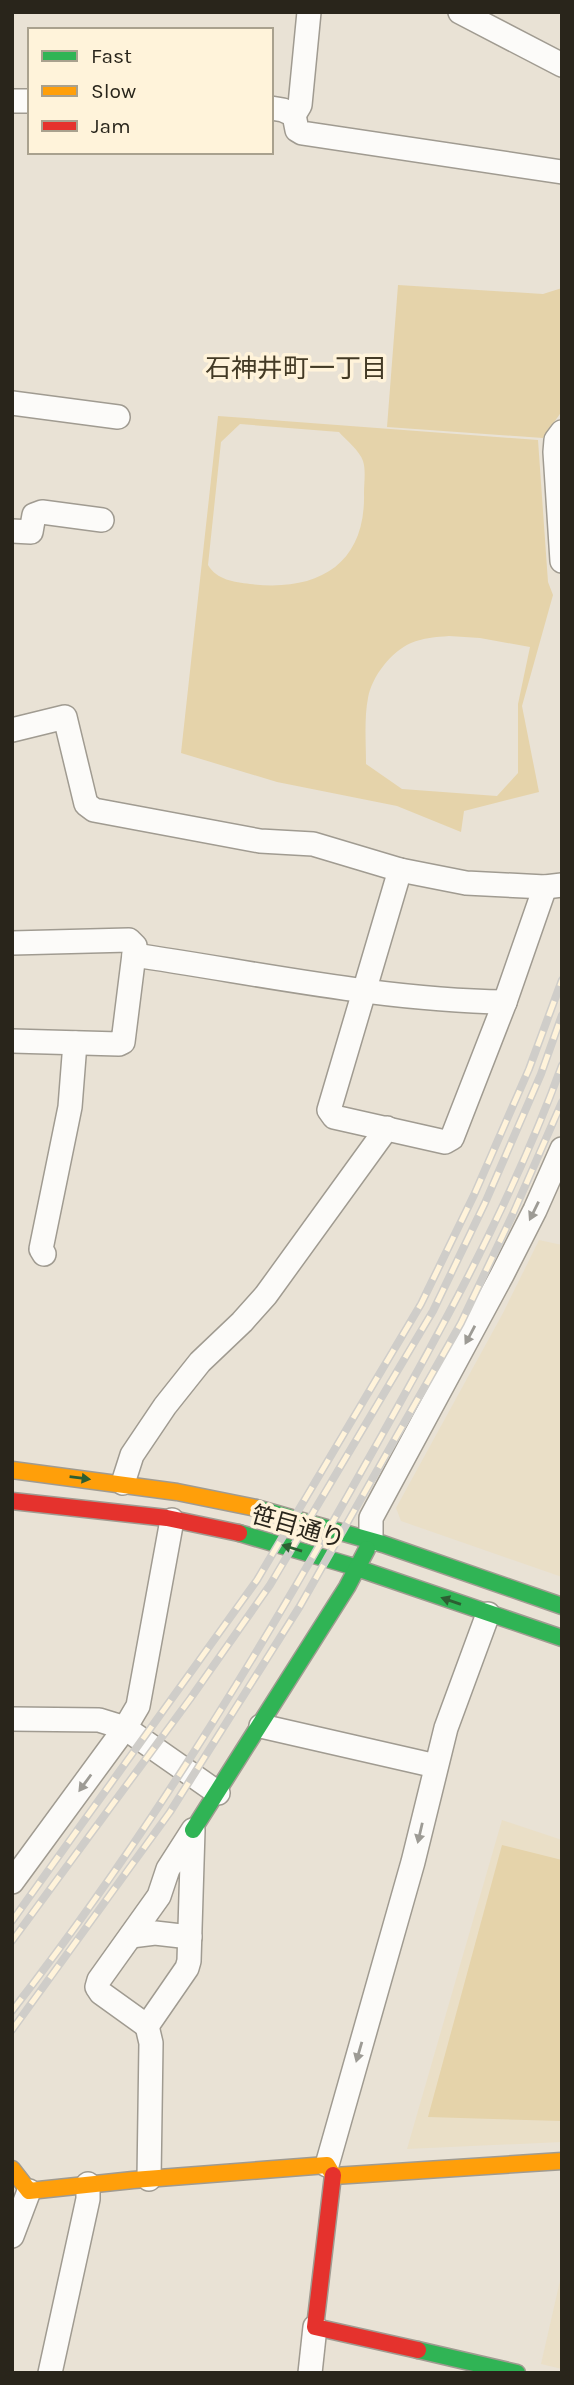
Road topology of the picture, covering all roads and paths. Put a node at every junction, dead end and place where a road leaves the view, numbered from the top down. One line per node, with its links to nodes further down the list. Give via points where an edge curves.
1 (309, 12): 5 (street, via 300,105)
2 (460, 12): 3 (street)
3 (562, 65)
4 (273, 108): 5 (street)
5 (294, 115): 6 (street, via 302,133)
6 (562, 172)
7 (12, 403): 8 (street)
8 (118, 416)
9 (562, 432): 12 (street, via 555,452)
10 (102, 520): 11 (street, via 42,512 34,515 31,532)
11 (12, 531)
12 (562, 561)
13 (12, 730): 14 (street, via 65,717 86,804 94,810 239,838 313,844)
14 (400, 870): 15 (street, via 466,883); 18 (street)
15 (553, 886): 19 (street)
16 (12, 943): 17 (street, via 129,940 135,946)
17 (134, 955): 18 (street); 21 (street, via 123,1042)
18 (366, 991): 19 (street); 22 (street, via 329,1110 334,1117)
19 (505, 1002): 22 (street, via 450,1141)
20 (12, 1041): 21 (street)
21 (75, 1043): 24 (street, via 70,1107 41,1249)
22 (387, 1128): 26 (street, via 265,1295 165,1406 132,1455)
23 (562, 1149): 29 (street, one-way to 29, via 502,1275 371,1518)
24 (44, 1254)
25 (12, 1470): 26 (street, 笹目通り, one-way to 26)
26 (123, 1483): 29 (street, 笹目通り, via 229,1501)
27 (12, 1501): 28 (street, 笹目通り)
28 (172, 1520): 30 (street, 笹目通り, one-way to 28, via 216,1527); 36 (street, via 138,1706)
29 (371, 1540): 30 (street); 31 (street, 笹目通り)
30 (357, 1568): 32 (street, 笹目通り, one-way to 30); 35 (street)
31 (562, 1606)
32 (488, 1614): 33 (street, 笹目通り); 37 (street)
33 (562, 1638)
34 (12, 1719): 36 (street, via 99,1720)
35 (261, 1726): 37 (street); 38 (street)
36 (125, 1728): 38 (street); 40 (street, one-way to 40)
37 (436, 1766): 46 (street, one-way to 46)
38 (218, 1793): 39 (street)
39 (193, 1830): 41 (street, via 168,1869 159,1896); 42 (street)
40 (12, 1882)
41 (131, 1936): 42 (street); 43 (street, via 97,1987)
42 (190, 1937): 43 (street, via 187,1968)
43 (147, 2026): 47 (street, via 151,2043)
44 (562, 2161): 46 (street)
45 (12, 2169): 49 (street)
46 (331, 2171): 47 (street); 51 (street)
47 (149, 2179): 48 (street)
48 (88, 2184): 49 (street); 52 (street)
49 (29, 2192): 50 (street)
50 (12, 2236)
51 (315, 2327): 53 (street); 54 (street)
52 (50, 2373)
53 (310, 2373)
54 (517, 2373)

